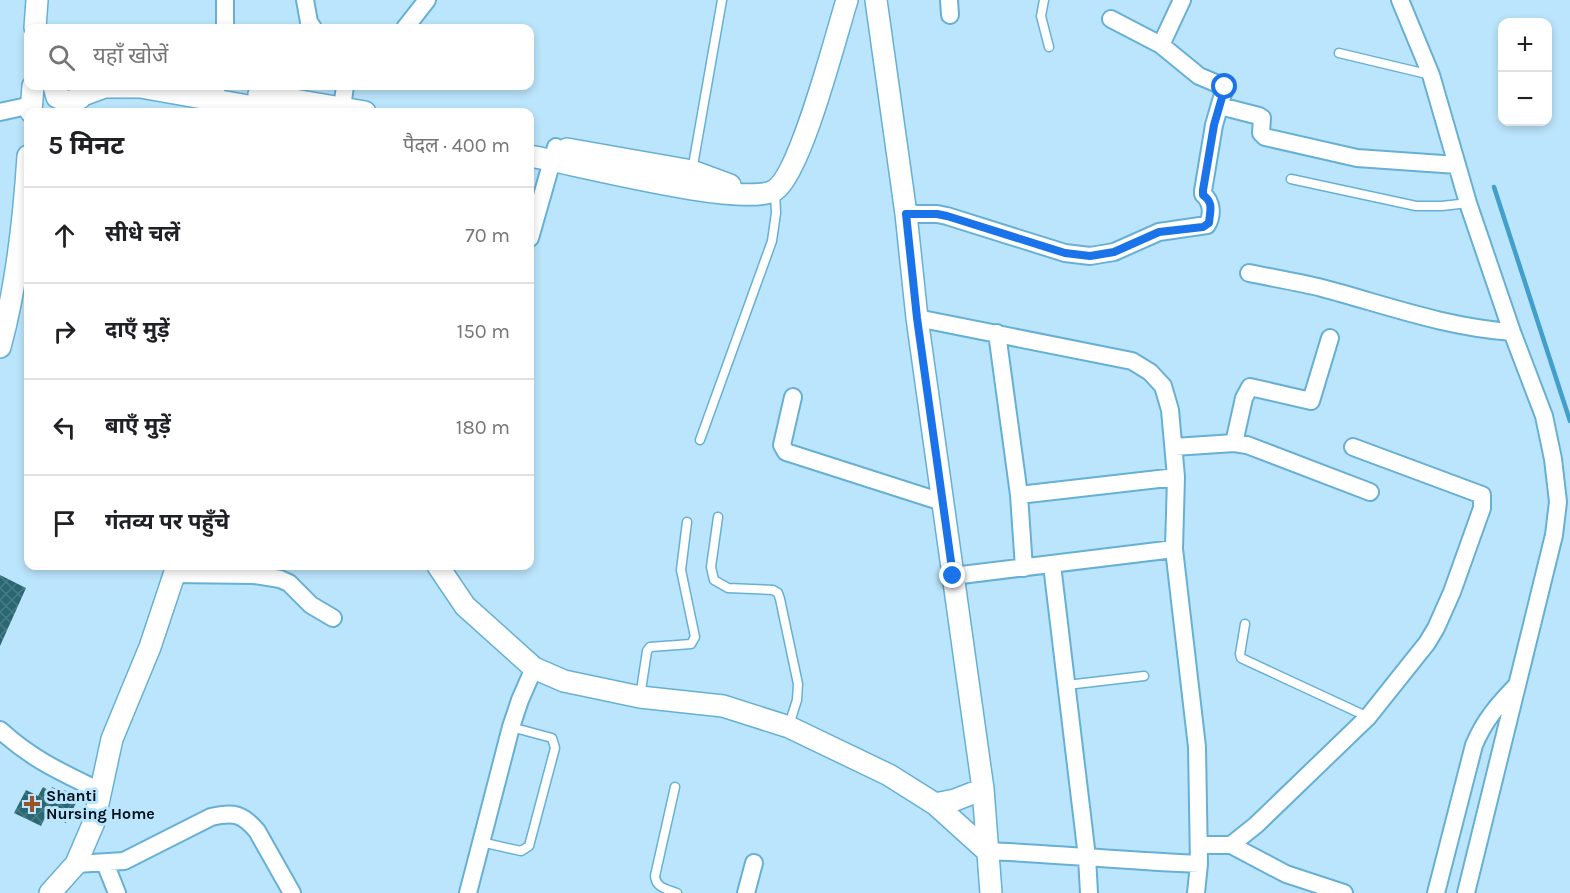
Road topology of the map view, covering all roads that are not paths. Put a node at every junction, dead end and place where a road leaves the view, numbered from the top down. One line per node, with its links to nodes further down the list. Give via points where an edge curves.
1 (37, 0): 12 (street)
2 (225, 0): 13 (street)
3 (305, 0): 14 (street)
4 (427, 0): 15 (street)
5 (722, 0): 38 (lane)
6 (847, 0): 39 (street, via 800,153 787,178)
7 (876, 0): 42 (street)
8 (1044, 0): 17 (lane, via 1041,16)
9 (1182, 0): 16 (street)
10 (1400, 0): 19 (street)
11 (1111, 19): 16 (street)
12 (35, 24)
13 (225, 24)
14 (310, 24)
15 (408, 24)
16 (1161, 45): 28 (street, via 1192,72 1223,85)
17 (1049, 47)
18 (1339, 52): 19 (lane)
19 (1431, 75): 36 (street)
20 (51, 90): 27 (street)
21 (55, 90): 26 (street, via 68,102)
22 (99, 90): 26 (street)
23 (157, 90): 29 (street)
24 (235, 90): 30 (street)
25 (344, 90): 31 (street)
26 (84, 98)
27 (32, 101): 32 (street)
28 (1220, 106): 36 (street, via 1262,118 1261,133 1265,137 1357,158); 42 (street, via 1203,190 1210,202 1209,223 1203,227 1159,232 1114,252 1090,256 1065,253 947,216)
29 (259, 108)
30 (331, 108)
31 (342, 108)
32 (0, 112)
33 (534, 144): 34 (street)
34 (554, 154): 35 (street); 38 (street); 43 (street)
35 (534, 156)
36 (1457, 165): 41 (street)
37 (1291, 179): 41 (lane, via 1416,206)
38 (690, 180): 39 (street)
39 (765, 193): 51 (lane, via 776,213 772,241)
40 (24, 203): 49 (street, via 11,300)
41 (1468, 203): 46 (street)
42 (906, 214): 45 (street)
43 (534, 224)
44 (1249, 273): 46 (street, via 1318,287 1433,321)
45 (917, 318): 47 (street); 58 (street)
46 (1512, 332): 71 (street, via 1544,416 1557,502 1554,535)
47 (997, 333): 53 (street, via 1132,361 1150,372 1163,386); 57 (street)
48 (1330, 338): 52 (street, via 1311,401 1250,387)
49 (0, 347)
50 (793, 397): 58 (street, via 782,445 786,452)
51 (700, 440)
52 (1234, 443): 53 (street); 56 (street)
53 (1174, 447): 55 (street)
54 (1353, 447): 74 (street, via 1478,492 1483,500 1439,622)
55 (1176, 477): 57 (street); 61 (street)
56 (1370, 492)
57 (1019, 495): 63 (street)
58 (942, 502): 66 (street)
59 (718, 517): 76 (lane, via 711,567 714,580 728,588 778,593 798,684)
60 (687, 522): 73 (lane, via 681,570 694,641 650,647)
61 (1174, 549): 62 (street); 83 (street, via 1197,747)
62 (1052, 565): 63 (street); 72 (street)
63 (1024, 568): 66 (street)
64 (175, 570): 67 (street, via 280,579); 80 (street, via 150,647 112,740)
65 (442, 570): 69 (street, via 465,606)
66 (953, 576): 79 (street)
67 (333, 618)
68 (1245, 624): 74 (lane, via 1240,654 1246,662)
69 (534, 668): 73 (street, via 564,681); 75 (street)
70 (1144, 676): 72 (lane)
71 (1517, 684): 101 (street, via 1490,714 1474,745); 102 (street)
72 (1067, 685): 86 (street)
73 (640, 697): 76 (street, via 723,706)
74 (1368, 717): 84 (street)
75 (511, 727): 82 (street); 82 (lane, via 552,738 555,748 529,846 520,850)
76 (789, 727): 81 (street, via 889,775)
77 (0, 730): 80 (street, via 27,754)
78 (675, 787): 95 (lane, via 655,882)
79 (983, 789): 81 (street); 85 (street)
80 (100, 791): 89 (street, via 94,822)
81 (935, 804): 85 (street)
82 (481, 842): 94 (street)
83 (1199, 845): 84 (street); 90 (street)
84 (1231, 845): 100 (street, via 1286,874)
85 (987, 851): 86 (street); 97 (street)
86 (1087, 856): 90 (street); 98 (street)
87 (105, 862): 89 (street); 92 (street); 93 (street, via 124,861 211,817 238,814 257,831)
88 (754, 862): 96 (street)
89 (76, 864): 91 (street)
90 (1199, 864): 99 (street)
91 (50, 893)
92 (117, 893)
93 (292, 893)
94 (468, 893)
95 (677, 893)
96 (746, 893)
97 (991, 893)
98 (1089, 893)
99 (1196, 893)
100 (1344, 893)
101 (1436, 893)
102 (1466, 893)

